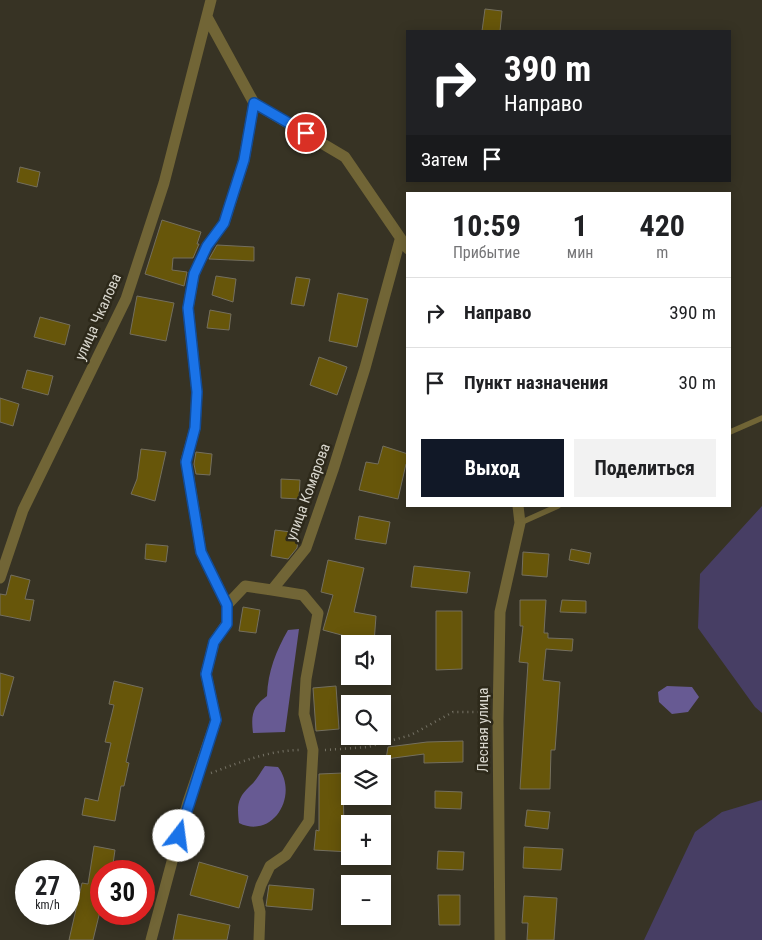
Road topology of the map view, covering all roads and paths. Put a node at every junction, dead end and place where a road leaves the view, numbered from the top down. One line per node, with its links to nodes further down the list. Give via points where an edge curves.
1 (212, 0): 2 (street, улица Чкалова)
2 (207, 17): 3 (street); 10 (street, улица Чкалова, via 164,183 126,299 22,510)
3 (254, 103): 4 (street, via 345,157); 12 (street, via 244,160 224,223 207,246 194,274 188,308 197,392 195,428 186,462 201,552)
4 (404, 244): 11 (street, улица Комарова, via 334,470 306,548)
5 (762, 418): 6 (lane)
6 (731, 432)
7 (518, 507): 9 (street, Лесная улица)
8 (556, 507): 9 (lane)
9 (520, 523): 13 (street, Лесная улица, via 500,612)
10 (0, 578)
11 (272, 590): 12 (street, via 245,586); 14 (street, via 304,595 318,613 306,679 304,714)
12 (227, 605): 15 (street, via 227,624 214,642 206,674 216,720)
13 (498, 712): 14 (path, via 453,712 411,735 368,747); 18 (street, Лесная улица)
14 (313, 750): 15 (path, via 283,750 249,758); 17 (street, via 309,821 286,855 270,866 261,885 257,898)
15 (196, 779): 16 (street)
16 (150, 940)
17 (259, 940)
18 (500, 940)

